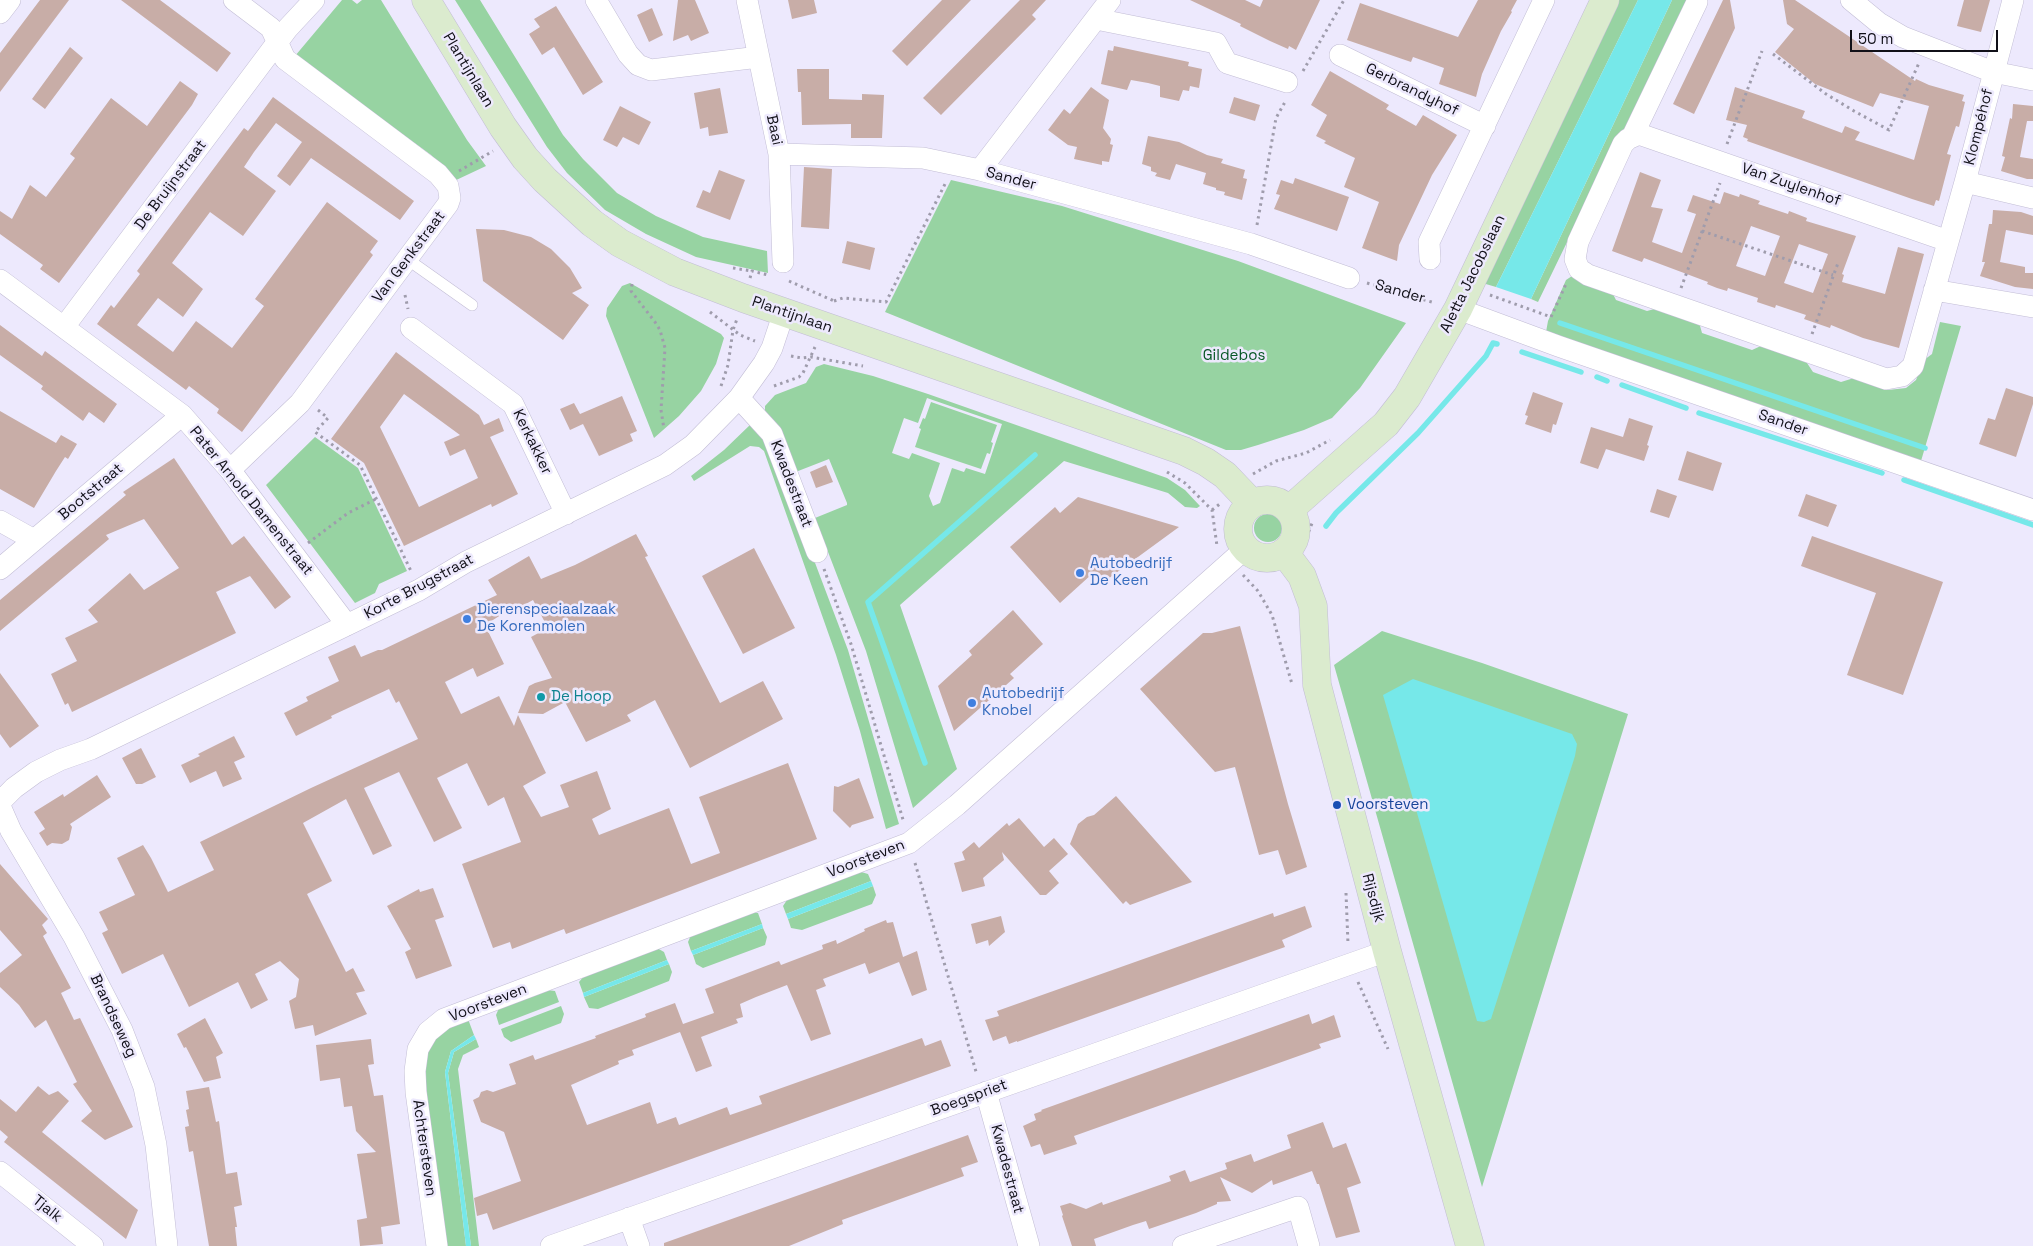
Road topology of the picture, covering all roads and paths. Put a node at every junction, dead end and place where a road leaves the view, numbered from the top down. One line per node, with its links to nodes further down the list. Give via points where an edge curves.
1 (10, 0): 14 (street)
2 (234, 0): 16 (street, via 271,28)
3 (314, 0): 16 (street)
4 (426, 0): 55 (main road, Plantijnlaan, via 513,143 545,180 592,223 657,263)
5 (596, 0): 21 (street, via 628,54 638,65 651,70)
6 (747, 0): 21 (street, Baai)
7 (1110, 0): 15 (street)
8 (1344, 0): 24 (path)
9 (1544, 0): 25 (street)
10 (1604, 0): 54 (main road, Aletta Jacobslaan)
11 (1851, 0): 17 (street, via 1887,28)
12 (2013, 0): 22 (street, Klompéhof)
13 (1697, 2): 26 (street)
14 (0, 13)
15 (1096, 19): 24 (street, via 1216,43 1227,62); 31 (street)
16 (277, 43): 32 (street, via 285,59); 56 (street, De Bruijnstraat)
17 (1926, 47): 19 (path, via 1889,130 1826,94); 22 (street)
18 (1762, 51): 29 (path)
19 (1773, 54)
20 (1340, 55): 25 (street, Gerbrandyhof)
21 (758, 57): 28 (street, Baai)
22 (1993, 72): 23 (street); 33 (street, Klompéhof)
23 (2033, 80)
24 (1291, 86): 37 (path, via 1276,118)
25 (1485, 126): 39 (street, via 1429,242)
26 (1633, 135): 29 (street, Van Zuylenhof, via 1646,134); 41 (street, via 1623,144 1578,242 1575,258)
27 (493, 151): 32 (path)
28 (779, 154): 30 (street, Sander, via 923,158); 43 (street, Baai)
29 (1724, 162): 35 (path); 36 (street, Van Zuylenhof)
30 (955, 165): 31 (street, Sander); 43 (path, Plantijnlaan, via 886,302 843,298 834,301)
31 (980, 170): 37 (street, Sander)
32 (444, 180): 38 (street, Van Genkstraat, via 450,192 448,204)
33 (1965, 182): 34 (street, Klompéhof); 36 (street, Klompéhof)
34 (2033, 198)
35 (1702, 231): 45 (path); 51 (path)
36 (1948, 241): 50 (street, Klompéhof)
37 (1251, 244): 46 (street, Sander)
38 (407, 259): 48 (street, Van Genkstraat); 52 (lane)
39 (1430, 259)
40 (1838, 263): 45 (path)
41 (1578, 265): 51 (street, via 1588,275); 58 (path, via 1572,269)
42 (729, 267): 44 (path, Plantijnlaan)
43 (782, 270)
44 (752, 271)
45 (1833, 275): 59 (path)
46 (1349, 278): 54 (path, Sander)
47 (0, 280): 56 (street, Pater Arnold Damenstraat)
48 (390, 282): 57 (path, via 405,293); 63 (street, Van Genkstraat)
49 (632, 284): 65 (path, via 631,291 655,322 665,348 661,410)
50 (1934, 290): 53 (street); 59 (street, Klompéhof, via 1913,366 1902,376 1886,378)
51 (1675, 304): 59 (street)
52 (472, 305)
53 (2033, 307)
54 (1458, 309): 58 (street, Sander); 71 (main road, Aletta Jacobslaan, via 1397,412)
55 (784, 312): 62 (street, Korte Brugstraat, via 772,348); 69 (main road, Plantijnlaan, via 1184,451 1225,475)
56 (64, 327): 64 (street, Pater Arnold Damenstraat)
57 (411, 328): 73 (street, Kerkakker, via 513,404)
58 (1540, 340): 72 (street, Sander)
59 (1806, 351)
60 (811, 357): 61 (path)
61 (866, 367)
62 (739, 398): 73 (street, Korte Brugstraat, via 693,445 665,465); 77 (street, Kwadestraat, via 772,434)
63 (303, 399): 67 (street, Van Genkstraat); 68 (path, via 328,418 315,432 360,464)
64 (182, 415): 67 (street, Pater Arnold Damenstraat); 75 (street, Bootstraat)
65 (664, 429)
66 (1160, 469): 70 (path, via 1185,483)
67 (230, 470): 79 (street, Pater Arnold Damenstraat)
68 (376, 499): 79 (path, via 348,513); 81 (path)
69 (1249, 505): 71 (main road, via 1269,500 1279,502); 76 (main road, via 1242,512 1238,526 1239,540)
70 (1212, 510)
71 (1289, 510): 78 (main road, via 1296,532 1290,547)
72 (2033, 510)
73 (566, 514): 81 (street, Korte Brugstraat, via 466,562)
74 (0, 521): 75 (street)
75 (34, 540): 80 (street, Bootstraat)
76 (1245, 549): 78 (main road, via 1264,558); 88 (street, Voorsteven, via 964,799 909,843 444,1019 428,1032)
77 (817, 552)
78 (1284, 552): 86 (main road, Rijsdijk, via 1302,576 1313,606 1317,685)
79 (294, 554): 82 (street, Pater Arnold Damenstraat)
80 (0, 569)
81 (419, 590): 82 (street, Korte Brugstraat)
82 (347, 625): 83 (street, Korte Brugstraat, via 91,749 44,768 14,788)
83 (0, 802)
84 (0, 806): 94 (street, Brandseweg, via 122,1030 144,1087 156,1145)
85 (1347, 940): 87 (path)
86 (1387, 951): 87 (street, Boegspriet); 101 (main road, Rijsdijk)
87 (1352, 962): 89 (path); 90 (street, Boegspriet)
88 (418, 1049): 95 (street, Achtersteven, via 416,1092)
89 (1391, 1055)
90 (986, 1092): 92 (street, Boegspriet); 98 (street, Kwadestraat)
91 (0, 1172): 93 (street, Tjalk)
92 (629, 1218): 96 (street, Boegspriet); 97 (street)
93 (93, 1246)
94 (167, 1246)
95 (437, 1246)
96 (551, 1246)
97 (639, 1246)
98 (1029, 1246)
99 (1183, 1246): 100 (street, via 1298,1207)
100 (1309, 1246)
101 (1470, 1246)

